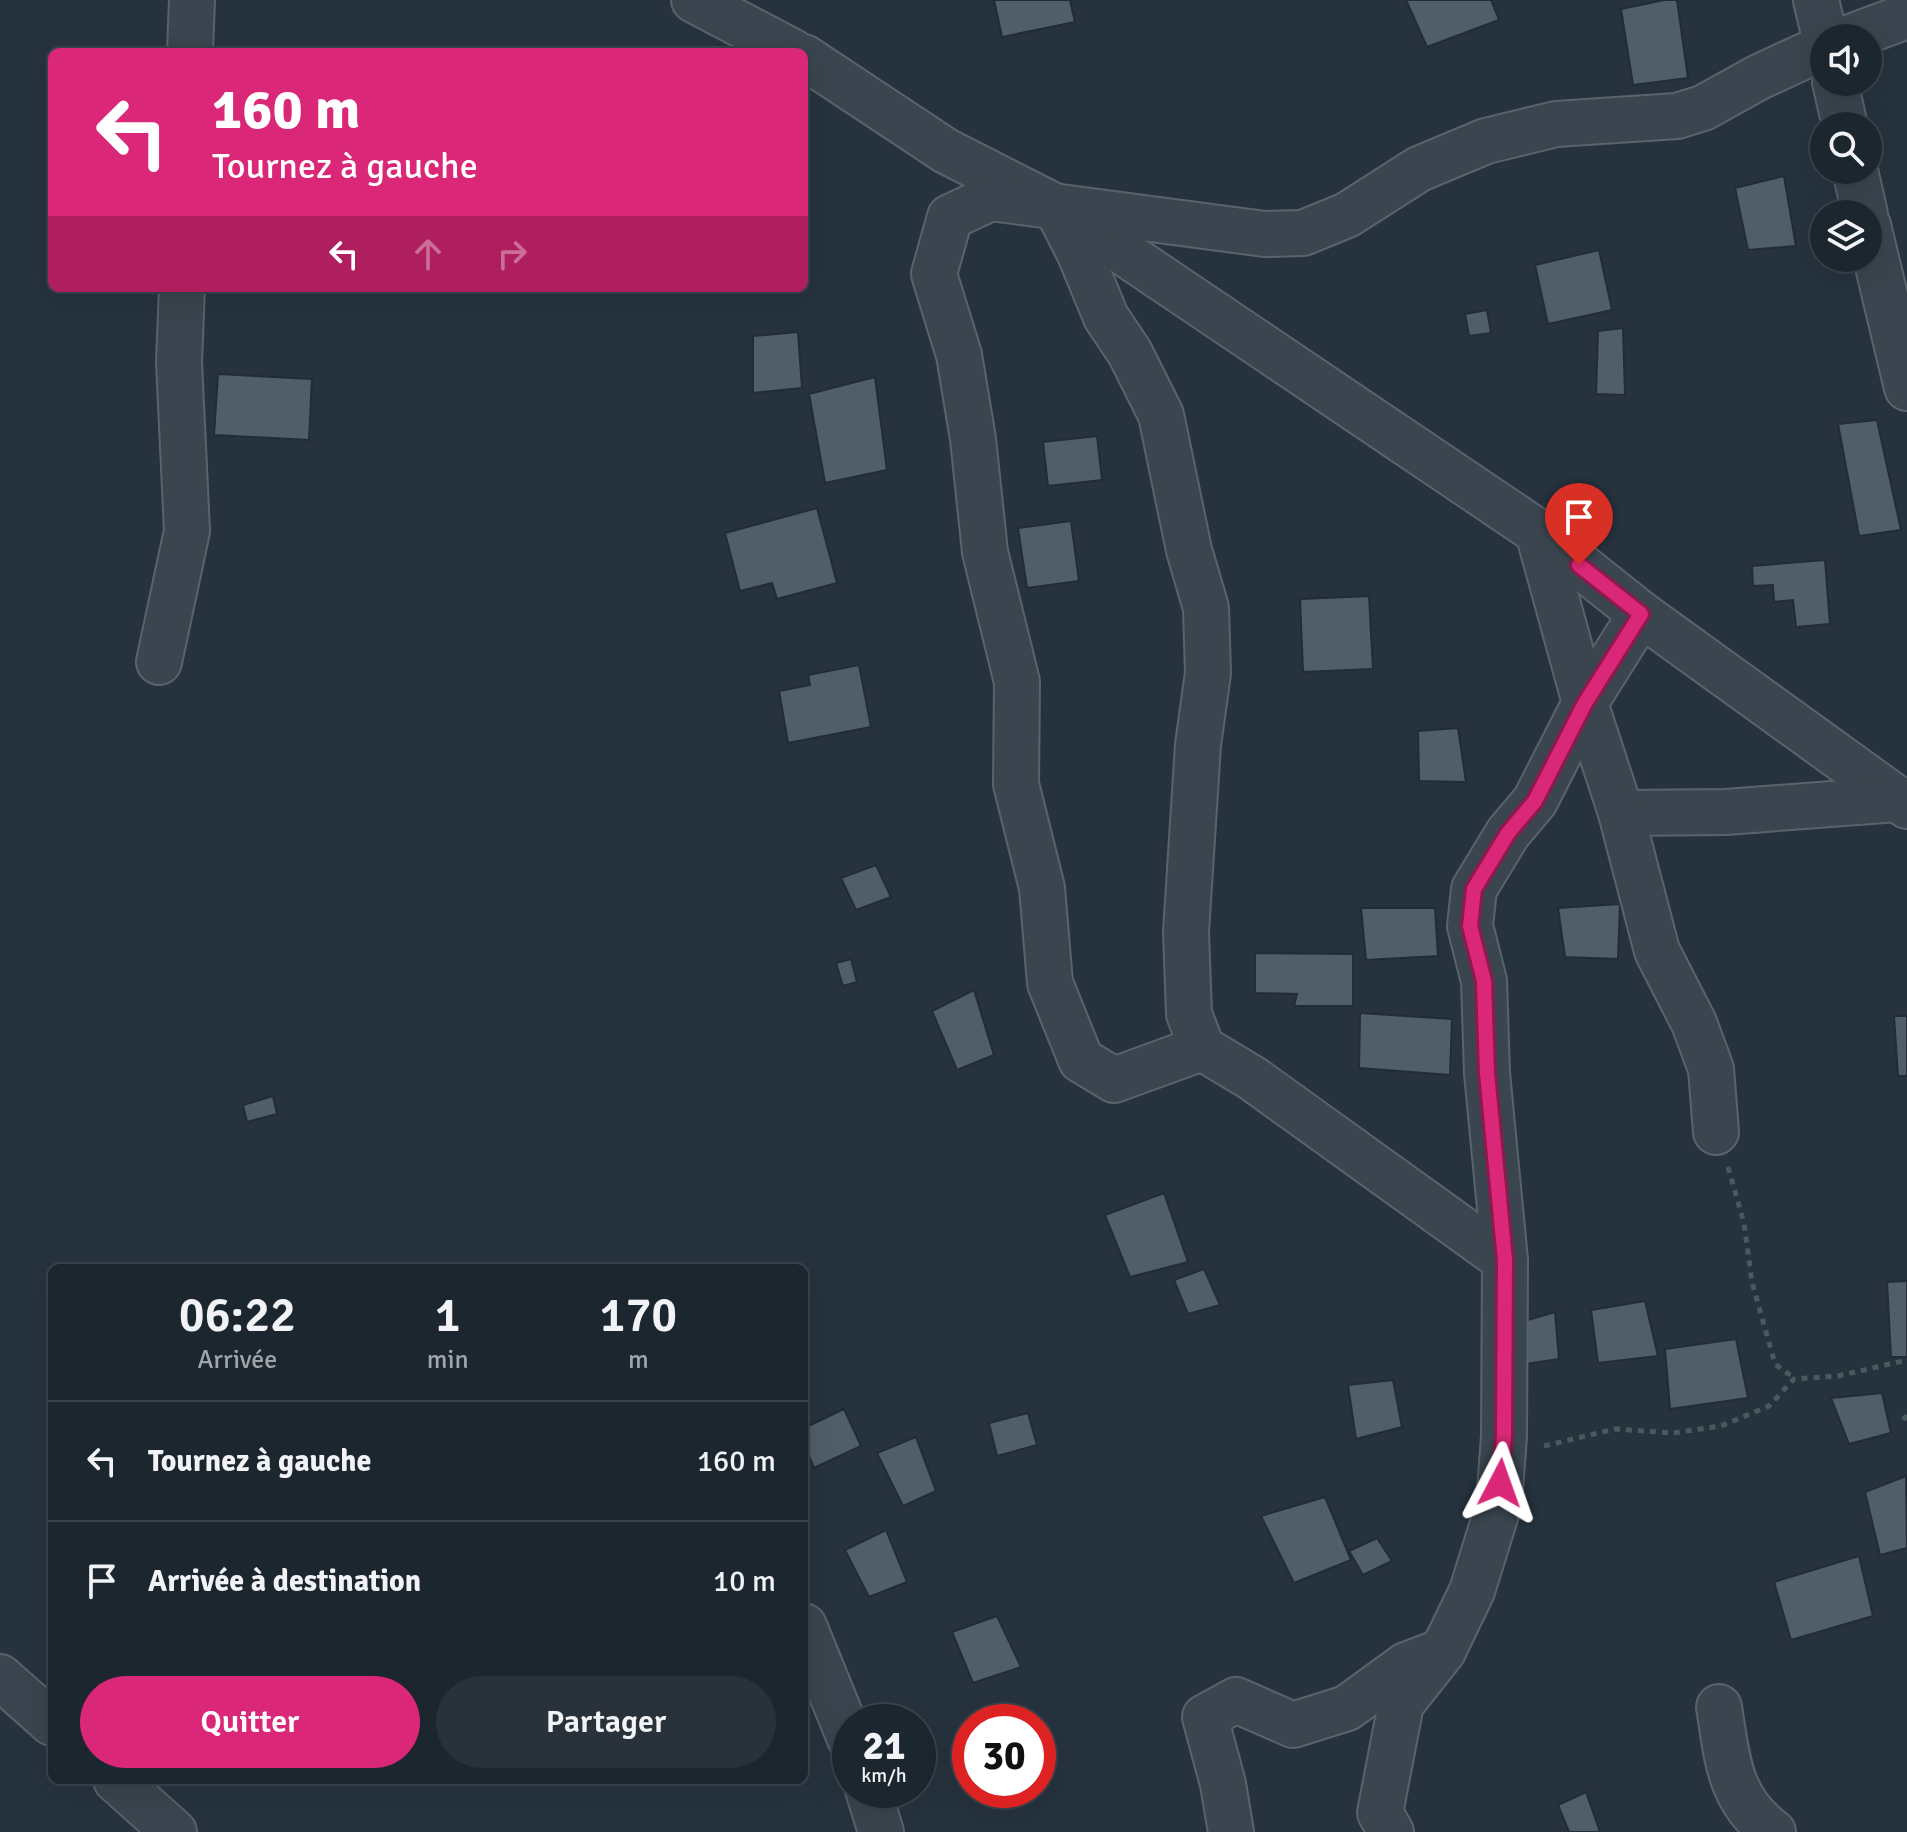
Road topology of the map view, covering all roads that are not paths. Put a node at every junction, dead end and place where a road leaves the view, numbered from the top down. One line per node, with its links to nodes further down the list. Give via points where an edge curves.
1 (192, 0): 7 (street)
2 (694, 0): 8 (street)
3 (1816, 0): 5 (street)
4 (1907, 16): 6 (street)
5 (1822, 24)
6 (1882, 25)
7 (190, 48)
8 (785, 48)
9 (1810, 53): 11 (street, via 1677,116 1556,124 1486,141 1419,169 1347,215 1303,233 1265,234)
10 (808, 60): 11 (street, via 946,151)
11 (1056, 207): 15 (street); 21 (street, via 1106,317 1161,415 1206,608 1208,673 1186,932 1189,1014); 21 (street, via 991,198 950,217 934,274 959,355 985,552 1017,682 1016,784 1042,888 1050,983 1081,1060 1114,1080)
12 (1880, 272): 14 (street)
13 (182, 292): 17 (street, via 179,362 187,531)
14 (1906, 380)
15 (1538, 532): 16 (street); 18 (street)
16 (1641, 614): 18 (street); 19 (street)
17 (159, 662)
18 (1585, 703): 20 (street); 23 (street, via 1535,801 1474,889 1470,926 1484,981)
19 (1902, 803): 20 (street)
20 (1621, 813): 22 (street, via 1657,951 1711,1069)
21 (1202, 1048): 23 (street, via 1252,1078)
22 (1716, 1132)
23 (1505, 1260): 25 (street, via 1499,1504 1472,1591)
24 (808, 1636): 27 (street)
25 (1443, 1651): 34 (street, via 1406,1665 1347,1708 1293,1725 1236,1700 1205,1717); 35 (street, via 1401,1704 1380,1813)
26 (0, 1677): 29 (street)
27 (836, 1704)
28 (1719, 1707): 36 (street, via 1731,1777 1746,1804)
29 (48, 1719)
30 (120, 1784): 32 (street)
31 (874, 1808): 33 (street)
32 (174, 1832)
33 (881, 1832)
34 (1231, 1832)
35 (1391, 1832)
36 (1773, 1832)

